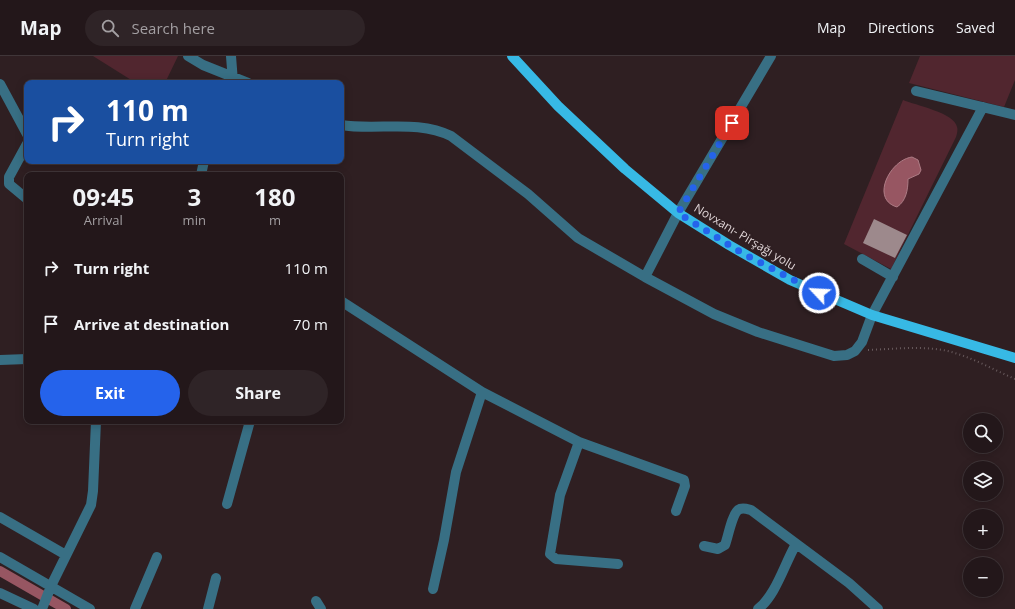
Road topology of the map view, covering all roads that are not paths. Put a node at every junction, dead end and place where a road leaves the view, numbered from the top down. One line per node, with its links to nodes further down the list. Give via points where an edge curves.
1 (188, 56): 5 (street)
2 (230, 56): 5 (street)
3 (512, 56): 14 (main road, Novxanı- Pirşağı yolu, via 558,106 619,164)
4 (771, 56): 14 (street)
5 (233, 80)
6 (0, 84): 11 (street)
7 (916, 91): 8 (street)
8 (983, 107): 9 (street); 17 (street)
9 (1015, 115)
10 (344, 126): 16 (street, via 425,127 440,130 528,194 578,238)
11 (24, 128)
12 (24, 150): 13 (street, via 9,184)
13 (24, 196)
14 (678, 213): 16 (street); 19 (main road, Novxanı- Pirşağı yolu, via 729,246 790,280)
15 (862, 259): 17 (street)
16 (644, 277): 19 (street, via 714,314 758,332 834,356 848,355 855,351 862,342)
17 (893, 277): 19 (street)
18 (344, 303): 23 (street)
19 (872, 315): 20 (main road, Novxanı- Pirşağı yolu)
20 (1015, 358)
21 (24, 359): 22 (street)
22 (0, 360)
23 (482, 392): 26 (street); 38 (street, via 456,472)
24 (96, 424): 32 (street, via 90,505)
25 (249, 424): 27 (street)
26 (579, 442): 28 (street, via 684,480 685,486); 35 (street, via 560,495 550,554 556,559)
27 (227, 504)
28 (676, 511)
29 (0, 517): 32 (street)
30 (796, 544): 31 (street, via 751,510 743,508 734,516 725,545 718,549); 45 (street, via 767,602); 46 (street, via 849,583)
31 (704, 546)
32 (66, 555): 37 (street)
33 (0, 556): 37 (street)
34 (157, 557): 43 (street)
35 (618, 564)
36 (216, 578): 44 (street)
37 (51, 586): 41 (street); 42 (street)
38 (433, 589)
39 (0, 593): 40 (street)
40 (34, 609)
41 (42, 609)
42 (90, 609)
43 (135, 609)
44 (208, 609)
45 (758, 609)
46 (878, 609)

